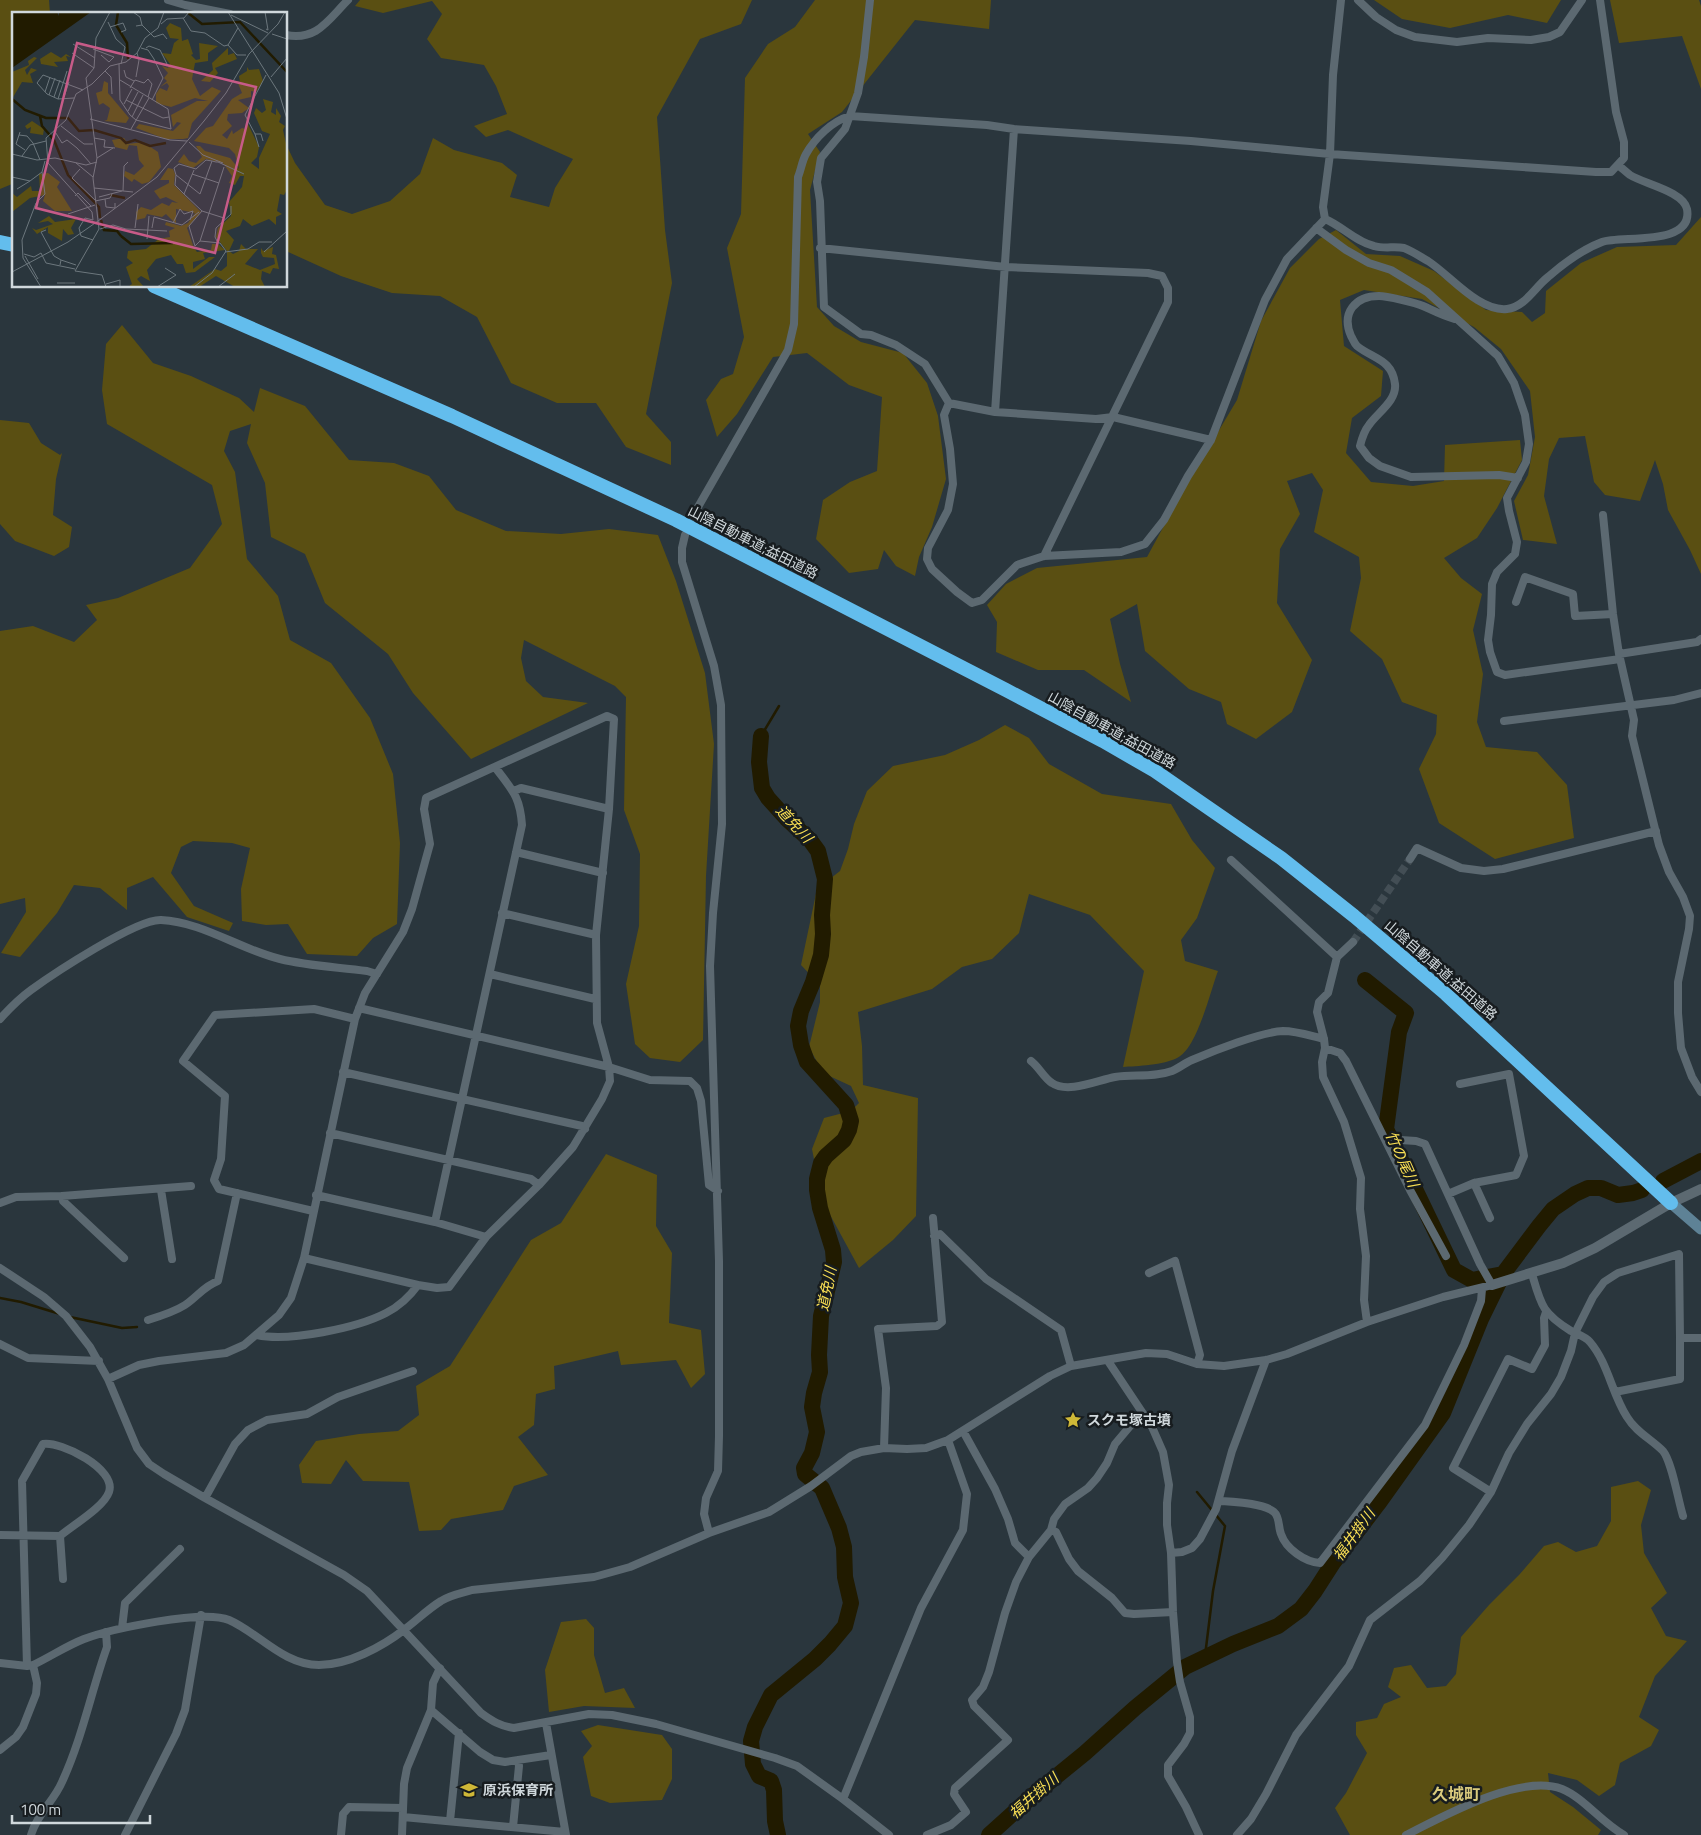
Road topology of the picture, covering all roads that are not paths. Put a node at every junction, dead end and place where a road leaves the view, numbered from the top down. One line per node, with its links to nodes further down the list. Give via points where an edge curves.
1 (168, 0): 8 (street)
2 (348, 0): 9 (street, via 312,34 300,38)
3 (870, 0): 10 (street, via 864,57)
4 (1342, 0): 12 (street, via 1333,76)
5 (1358, 0): 6 (street, via 1396,30 1415,37 1457,42 1549,37 1560,32)
6 (1582, 0)
7 (1600, 0): 13 (street, via 1616,112 1624,142 1624,158)
8 (220, 12)
9 (288, 35)
10 (850, 116): 11 (street); 16 (street, via 845,129 821,158 816,182 820,200); 25 (street, via 841,118 823,132 805,155 798,177 794,324 788,350)
11 (1014, 129): 12 (street); 17 (street)
12 (1330, 154): 13 (street, via 1596,172 1611,172); 14 (street, via 1322,207)
13 (1618, 165): 14 (street, via 1630,175 1680,197 1687,208 1681,227 1669,235 1604,241 1578,253 1546,278 1523,302 1507,309 1485,306 1428,261 1404,248 1375,247)
14 (1325, 219): 15 (street)
15 (1316, 228): 19 (street, via 1361,259 1391,270 1427,292); 23 (street, via 1288,259 1265,300)
16 (820, 248): 17 (street); 20 (street, via 824,307 861,334 896,345 925,364)
17 (1006, 267): 21 (street); 22 (street, via 1162,276 1168,288 1168,302)
18 (159, 288): 78 (highway, 山陰自動車道;益田道路, via 452,416 676,520 1006,690 1155,771 1281,858 1354,916 1446,994)
19 (1457, 320): 24 (street, via 1498,356 1514,383 1525,415 1529,444 1526,462); 24 (street, via 1441,316 1422,305 1379,296 1359,300 1350,310 1348,328 1356,345 1390,368 1395,386 1391,400 1369,425 1360,446 1380,466 1411,477 1499,475)
20 (949, 404): 21 (street); 28 (street, via 944,415 953,484 948,510 928,548 927,560 932,569 972,603 982,600 1017,565)
21 (995, 412): 22 (street, via 1096,419)
22 (1112, 417): 23 (street); 28 (street)
23 (1210, 440): 28 (street, via 1164,520 1145,544 1121,552)
24 (1518, 478): 32 (street, via 1507,498 1517,542 1515,554 1497,572 1492,584 1488,640 1497,672 1505,675)
25 (694, 514)
26 (1603, 515): 30 (street)
27 (684, 535): 72 (street, via 682,562 714,666 721,705 722,824 710,966)
28 (1044, 556)
29 (1516, 602): 30 (street, via 1525,577 1573,594 1575,616)
30 (1613, 614): 32 (street)
31 (1701, 639): 32 (street)
32 (1620, 657): 34 (street)
33 (1701, 693): 34 (street)
34 (1630, 705): 35 (street); 39 (street, via 1634,720 1632,736)
35 (1504, 721)
36 (495, 767): 37 (street); 38 (street, via 607,716 614,719); 48 (street, via 426,798 424,809 430,844 412,909 403,932)
37 (514, 791): 38 (street, via 521,788); 40 (street, via 521,806 522,825)
38 (608, 809): 43 (street)
39 (1656, 831): 41 (street, via 1504,869 1461,868 1417,848); 61 (street, via 1669,872 1690,916 1678,982 1678,1013 1681,1048)
40 (516, 852): 43 (street); 44 (street)
41 (1410, 859)
42 (1231, 860): 47 (street)
43 (603, 873): 45 (street)
44 (502, 913): 45 (street); 49 (street)
45 (596, 935): 50 (street)
46 (1353, 942): 47 (street)
47 (1337, 957): 55 (street, via 1328,993 1319,1002 1317,1012)
48 (377, 974): 51 (street); 52 (street, via 280,959 195,926 158,920 140,924 55,974 29,991)
49 (490, 974): 50 (street); 54 (street)
50 (595, 998): 58 (street, via 597,1023)
51 (359, 1008): 53 (street); 54 (street)
52 (0, 1019)
53 (355, 1019): 59 (street); 73 (street, via 314,1009 215,1015 183,1061 226,1096 221,1159 214,1180 220,1189)
54 (476, 1036): 58 (street); 62 (street)
55 (1324, 1040): 56 (street); 57 (street, via 1284,1031 1268,1033 1191,1060 1172,1071 1148,1076 1117,1076 1079,1086 1064,1087 1052,1083)
56 (1325, 1048): 65 (street, via 1340,1053 1346,1062); 98 (street, via 1323,1077 1344,1122 1361,1178)
57 (1031, 1061)
58 (609, 1067): 63 (street, via 610,1081); 72 (street, via 650,1080 690,1081 697,1088 709,1185)
59 (343, 1072): 62 (street); 64 (street)
60 (1460, 1084): 67 (street, via 1509,1074 1524,1156 1516,1175)
61 (1701, 1092)
62 (462, 1099): 63 (street); 66 (street)
63 (585, 1129): 68 (street)
64 (330, 1134): 66 (street); 75 (street)
65 (1384, 1139): 74 (street, via 1426,1144); 86 (street)
66 (449, 1161): 68 (street, via 531,1179); 82 (street)
67 (1474, 1183): 74 (street); 81 (street)
68 (539, 1185): 85 (street)
69 (191, 1186): 71 (street)
70 (1701, 1189): 78 (street)
71 (160, 1190): 76 (street); 89 (street)
72 (718, 1191): 121 (street, via 718,1471 706,1498 704,1514)
73 (237, 1193): 79 (street); 97 (street, via 218,1281 208,1284 187,1304)
74 (1448, 1194): 94 (street)
75 (316, 1195): 79 (street); 82 (street)
76 (62, 1196): 77 (street, via 16,1196); 87 (street, via 63,1201)
77 (0, 1202)
78 (1671, 1203): 83 (main road); 92 (street, via 1595,1248)
79 (313, 1211): 88 (street)
80 (933, 1218): 84 (street)
81 (1490, 1218)
82 (435, 1222): 85 (street)
83 (1701, 1229)
84 (934, 1236): 108 (street, via 940,1234 986,1279 1061,1330); 115 (street, via 942,1322 937,1326 878,1329 886,1388)
85 (486, 1237): 93 (street, via 449,1287)
86 (1446, 1256)
87 (124, 1258)
88 (304, 1258): 93 (street); 100 (street, via 291,1298 279,1316)
89 (172, 1259)
90 (0, 1268): 105 (street, via 44,1296 66,1316)
91 (1149, 1273): 107 (street, via 1175,1261 1200,1355)
92 (1532, 1274): 94 (street); 96 (street)
93 (418, 1285): 100 (street, via 386,1313 358,1324 312,1334 270,1338)
94 (1492, 1285): 95 (street)
95 (1482, 1289): 98 (street); 118 (street, via 1481,1301 1464,1345 1425,1425 1320,1563 1302,1558 1287,1545 1275,1512)
96 (1546, 1312): 99 (street); 116 (street, via 1544,1345 1532,1369 1508,1359 1454,1468)
97 (148, 1320)
98 (1367, 1322): 104 (street)
99 (1575, 1333): 101 (street, via 1604,1282 1618,1273 1679,1254); 111 (street, via 1589,1340 1596,1350); 116 (street, via 1561,1377 1509,1452)
100 (257, 1335): 110 (street, via 226,1353 139,1365)
101 (1680, 1338): 102 (street); 111 (street, via 1680,1379)
102 (1701, 1338)
103 (0, 1344): 105 (street, via 28,1358)
104 (1266, 1360): 107 (street, via 1224,1366); 118 (street, via 1232,1451)
105 (99, 1361): 110 (street)
106 (1108, 1361): 107 (street, via 1146,1353 1166,1354); 108 (street); 112 (street)
107 (1197, 1364)
108 (1071, 1366): 113 (street)
109 (413, 1371): 117 (street, via 338,1397 307,1414 266,1420 248,1430 235,1444)
110 (108, 1379): 117 (street, via 137,1448 149,1464)
111 (1616, 1392): 119 (street, via 1627,1417 1642,1435 1664,1452)
112 (1142, 1412): 120 (street, via 1115,1444 1097,1478 1065,1504 1054,1519); 126 (street, via 1163,1452 1169,1485 1167,1525)
113 (963, 1431): 114 (street); 127 (street, via 995,1489 1015,1543)
114 (948, 1440): 115 (street, via 926,1448); 143 (street, via 967,1494 963,1530 921,1608)
115 (884, 1448): 121 (street, via 850,1456 770,1512)
116 (1491, 1492): 156 (street, via 1469,1525 1420,1581 1370,1620 1349,1666 1296,1735 1266,1794)
117 (205, 1498): 132 (street, via 344,1575 368,1591)
118 (1220, 1501): 126 (street, via 1200,1540 1192,1548)
119 (1683, 1516)
120 (1051, 1530): 127 (street); 129 (street, via 1056,1532 1078,1571 1112,1598 1125,1613)
121 (709, 1533): 132 (street, via 612,1573 454,1595 440,1601)
122 (23, 1535): 123 (street); 124 (street); 124 (street, via 22,1481 43,1444 49,1443 77,1452 110,1481 110,1490 104,1501); 135 (street)
123 (0, 1536)
124 (60, 1536): 128 (street)
125 (180, 1549): 131 (street, via 125,1603)
126 (1171, 1553): 129 (street)
127 (1029, 1557): 154 (street, via 1005,1613 989,1672 972,1700 974,1706 1008,1740 955,1788 954,1794 966,1812 951,1825)
128 (63, 1579)
129 (1172, 1612): 155 (street, via 1190,1733 1168,1765 1168,1776)
130 (201, 1615): 131 (street); 132 (street, via 229,1620 302,1664 320,1665 346,1660 380,1647); 150 (street, via 185,1710)
131 (122, 1628): 133 (street)
132 (405, 1630): 136 (street)
133 (106, 1632): 135 (street, via 82,1639); 149 (street, via 108,1647 70,1764 61,1785 38,1817)
134 (0, 1663): 135 (street)
135 (30, 1666): 140 (street, via 37,1683 36,1694 23,1727)
136 (440, 1668): 137 (street, via 433,1683); 138 (street, via 481,1712 501,1727)
137 (431, 1710): 139 (street); 144 (street, via 407,1768)
138 (546, 1723): 141 (street); 143 (street, via 589,1714 656,1724 797,1766)
139 (459, 1733): 142 (street, via 493,1760); 146 (street)
140 (0, 1750)
141 (551, 1755): 142 (street); 148 (street)
142 (518, 1760): 147 (street)
143 (843, 1799): 153 (street)
144 (403, 1808): 145 (street); 151 (street, via 349,1808 343,1814)
145 (403, 1817): 146 (street); 152 (street)
146 (450, 1821): 147 (street)
147 (513, 1827): 148 (street)
148 (566, 1833)
149 (31, 1835)
150 (124, 1835)
151 (341, 1835)
152 (402, 1835)
153 (889, 1835)
154 (928, 1835)
155 (1199, 1835)
156 (1238, 1835)
157 (1406, 1835): 158 (street, via 1481,1799 1522,1787 1545,1786 1562,1789 1577,1798 1611,1828)
158 (1624, 1835)

